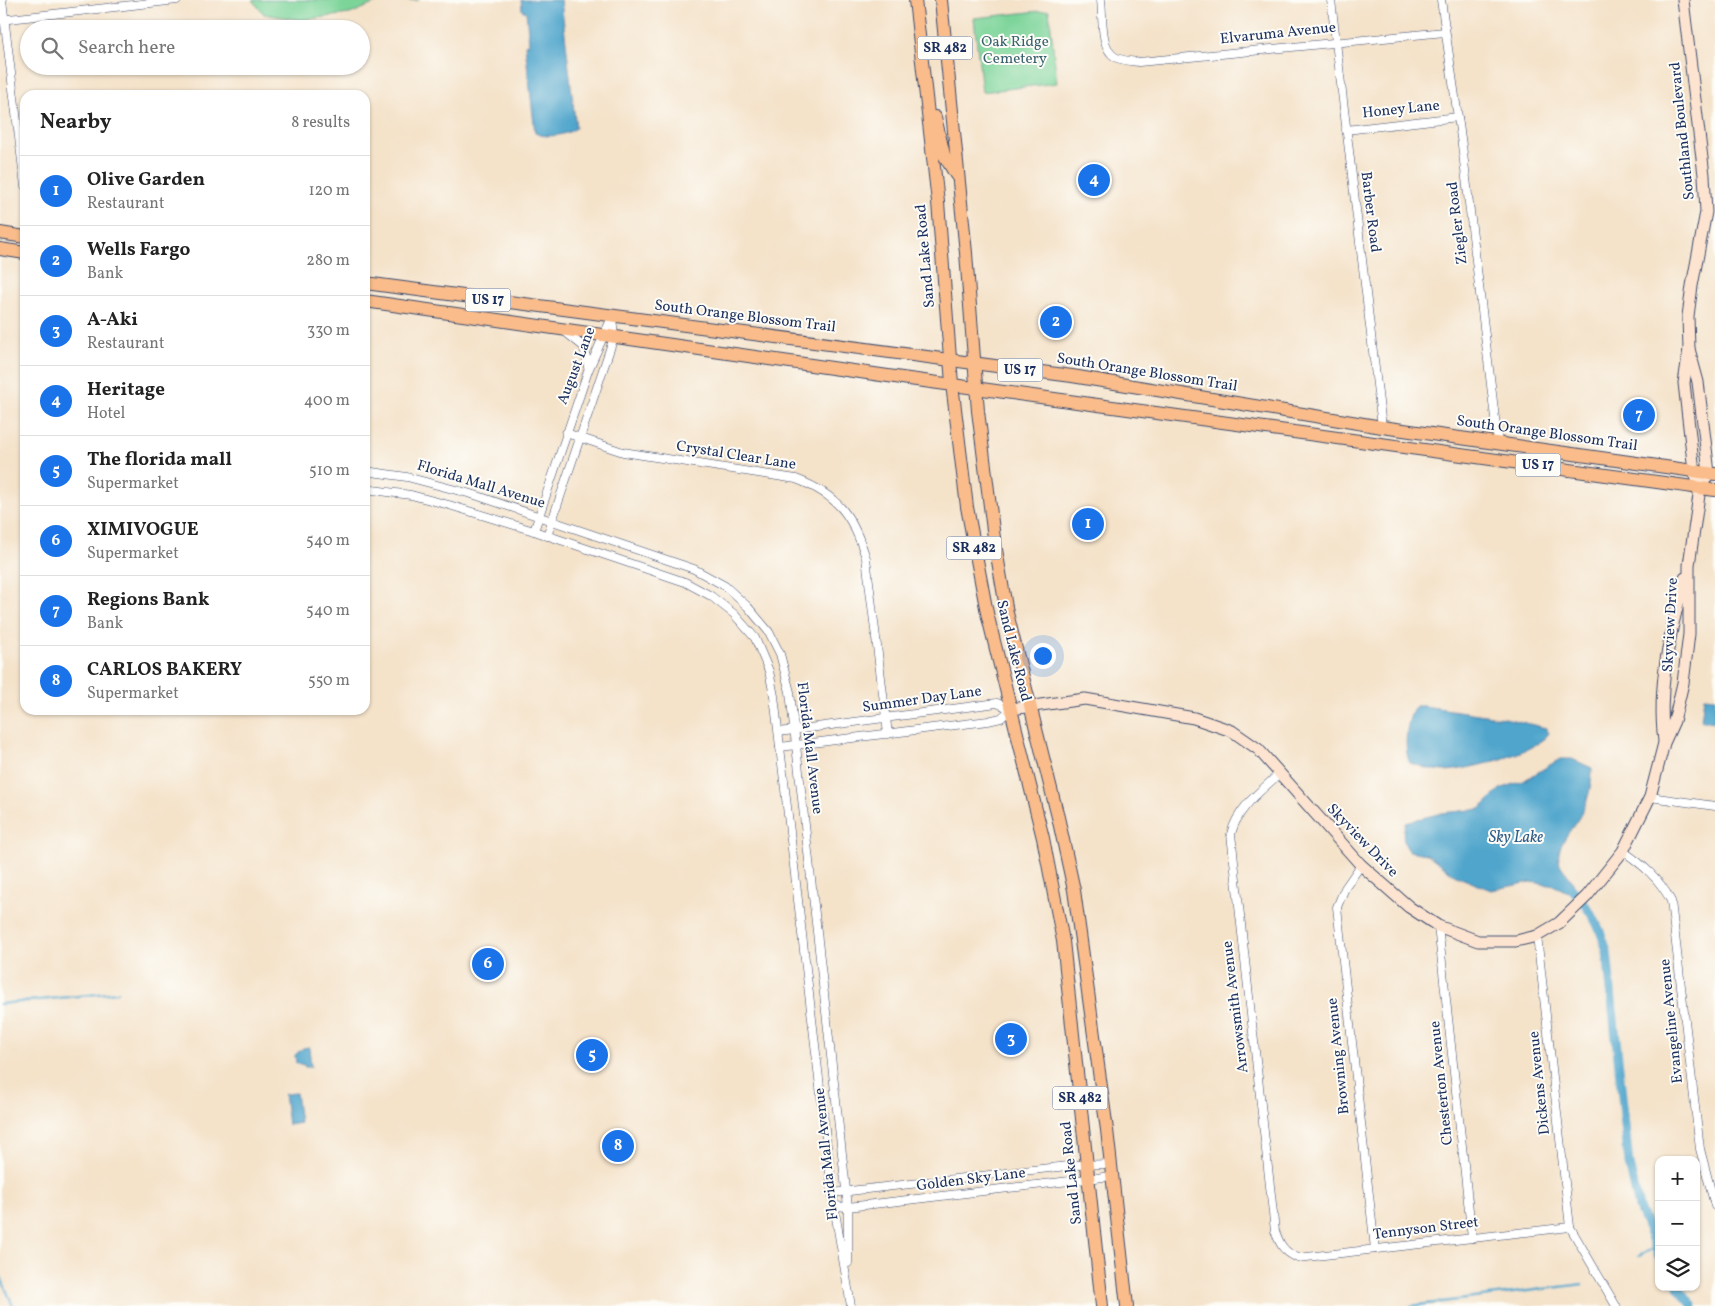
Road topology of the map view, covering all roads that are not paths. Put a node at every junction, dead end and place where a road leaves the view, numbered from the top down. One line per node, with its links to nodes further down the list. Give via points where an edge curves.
1 (2, 0): 9 (street)
2 (177, 0): 9 (street)
3 (915, 0): 12 (main road, Sand Lake Road / SR 482)
4 (941, 0): 16 (main road, Sand Lake Road / SR 482)
5 (1101, 0): 11 (street, Elvaruma Avenue, via 1105,40 1114,57 1139,62)
6 (1331, 0): 11 (street, Barber Road)
7 (1441, 0): 10 (street, Ziegler Road)
8 (1683, 0): 26 (street, Southland Boulevard, via 1706,212 1688,316)
9 (2, 20): 15 (street)
10 (1446, 32): 11 (street, Elvaruma Avenue); 13 (street, Ziegler Road)
11 (1335, 42): 14 (street, Barber Road)
12 (922, 65): 16 (main road, via 944,155); 27 (main road, Sand Lake Road / SR 482, via 938,202)
13 (1458, 117): 14 (street, Honey Lane); 38 (street, Ziegler Road)
14 (1346, 130): 32 (street, Barber Road)
15 (20, 150)
16 (957, 177): 28 (main road, Sand Lake Road / SR 482)
17 (0, 233): 18 (main road)
18 (20, 236)
19 (0, 250): 20 (main road)
20 (20, 252)
21 (370, 284): 23 (main road, South Orange Blossom Trail / US 17)
22 (370, 302): 24 (main road, US 17)
23 (612, 317): 25 (street, August Lane); 25 (street, August Lane); 27 (main road, South Orange Blossom Trail / US 17)
24 (562, 330): 25 (main road, US 17); 29 (street, via 584,347)
25 (608, 337): 29 (street, August Lane); 30 (main road, US 17); 35 (street, August Lane)
26 (1689, 349): 39 (street, Southland Boulevard, via 1684,383); 41 (street, Southland Boulevard, via 1698,382)
27 (950, 360): 28 (main road, South Orange Blossom Trail / US 17); 30 (main road, Sand Lake Road / SR 482)
28 (974, 364): 31 (main road, Sand Lake Road / SR 482); 32 (main road, South Orange Blossom Trail / US 17, via 1116,383)
29 (588, 371): 34 (street, August Lane)
30 (952, 384): 31 (main road, US 17); 51 (main road, Sand Lake Road / SR 482, via 977,567)
31 (976, 387): 36 (main road, US 17); 50 (main road, Sand Lake Road / SR 482, via 999,572)
32 (1382, 427): 33 (main road, South Orange Blossom Trail / US 17); 36 (main road, via 1371,438)
33 (1405, 430): 37 (main road); 38 (main road, South Orange Blossom Trail / US 17)
34 (566, 433): 35 (street, Crystal Clear Lane); 45 (street, August Lane)
35 (581, 440): 46 (street, August Lane); 52 (street, Crystal Clear Lane, via 623,452 796,479 818,488 838,503 850,517 866,558)
36 (1361, 440): 37 (main road, US 17)
37 (1381, 443): 42 (main road, US 17)
38 (1498, 443): 39 (main road, South Orange Blossom Trail / US 17)
39 (1694, 471): 41 (main road, South Orange Blossom Trail / US 17); 42 (street, Southland Boulevard)
40 (370, 472): 45 (street, Florida Mall Avenue, via 415,479)
41 (1712, 474): 42 (street)
42 (1700, 488): 44 (main road, US 17); 49 (street, Skyview Drive)
43 (370, 490): 47 (street, Florida Mall Avenue, via 411,495)
44 (1715, 490)
45 (539, 516): 46 (street, Florida Mall Avenue); 47 (street, August Lane)
46 (552, 521): 48 (street, August Lane); 53 (street, Florida Mall Avenue, via 688,568 725,586 769,632 780,654 790,692)
47 (534, 530): 48 (street, Florida Mall Avenue)
48 (547, 536): 54 (street, Florida Mall Avenue, via 685,582 734,614 755,638 765,659)
49 (1689, 565): 56 (street, Skyview Drive, via 1678,601 1664,678 1661,716); 56 (street, Skyview Drive, via 1689,634 1683,683 1674,721)
50 (1030, 706): 51 (street, Skyview Drive); 59 (street, Skyview Drive, via 1085,699 1194,718 1232,731 1258,750); 64 (main road, Sand Lake Road / SR 482)
51 (1011, 708): 52 (street, Summer Day Lane, via 997,703); 55 (street, Summer Day Lane, via 995,720); 65 (main road, Sand Lake Road / SR 482)
52 (886, 718): 53 (street, Summer Day Lane); 55 (street, Crystal Clear Lane)
53 (795, 731): 54 (street, Summer Day Lane); 57 (street, Florida Mall Avenue)
54 (779, 732): 58 (street, Florida Mall Avenue)
55 (888, 734): 57 (street, Summer Day Lane)
56 (1664, 743): 60 (street, Skyview Drive)
57 (796, 746): 58 (street, Summer Day Lane); 68 (street, Florida Mall Avenue)
58 (780, 747): 69 (street, Florida Mall Avenue)
59 (1280, 774): 63 (street, Skyview Drive); 81 (street, Arrowsmith Avenue, via 1243,808 1234,821 1231,834 1275,1231)
60 (1650, 797): 61 (street); 62 (street, Skyview Drive)
61 (1715, 806)
62 (1623, 851): 67 (street, Skyview Drive, via 1587,896 1558,923); 76 (street, Evangeline Avenue, via 1649,869 1671,901 1700,1149)
63 (1361, 866): 66 (street, Skyview Drive, via 1409,907); 80 (street, Browning Avenue, via 1345,888 1337,907)
64 (1074, 890): 65 (main road); 71 (main road, Sand Lake Road / SR 482)
65 (1054, 891): 70 (main road, Sand Lake Road / SR 482, via 1068,980)
66 (1438, 926): 67 (street, Skyview Drive, via 1478,941 1498,943); 79 (street, Chesterton Avenue)
67 (1537, 936): 78 (street, Dickens Avenue)
68 (834, 1089): 69 (street); 74 (street, Florida Mall Avenue)
69 (820, 1090): 73 (street, Florida Mall Avenue)
70 (1087, 1165): 71 (street, Golden Sky Lane); 72 (main road, Sand Lake Road / SR 482); 74 (street, Golden Sky Lane)
71 (1111, 1170): 72 (street, Golden Sky Lane); 85 (main road, Sand Lake Road / SR 482)
72 (1088, 1179): 77 (street, Golden Sky Lane); 84 (main road, Sand Lake Road / SR 482)
73 (832, 1193): 74 (street, Golden Sky Lane); 75 (street, Florida Mall Avenue)
74 (846, 1193): 77 (street, Florida Mall Avenue)
75 (834, 1206): 77 (street, Golden Sky Lane); 82 (street, Florida Mall Avenue)
76 (1715, 1206)
77 (848, 1207): 82 (street, Florida Mall Avenue)
78 (1570, 1227): 79 (street, Tennyson Street); 86 (street)
79 (1472, 1238): 80 (street, Tennyson Street)
80 (1375, 1249): 81 (street, Tennyson Street, via 1298,1258)
81 (1287, 1253)
82 (848, 1282): 83 (street, Florida Mall Avenue)
83 (851, 1306)
84 (1102, 1306)
85 (1127, 1306)
86 (1616, 1306)

